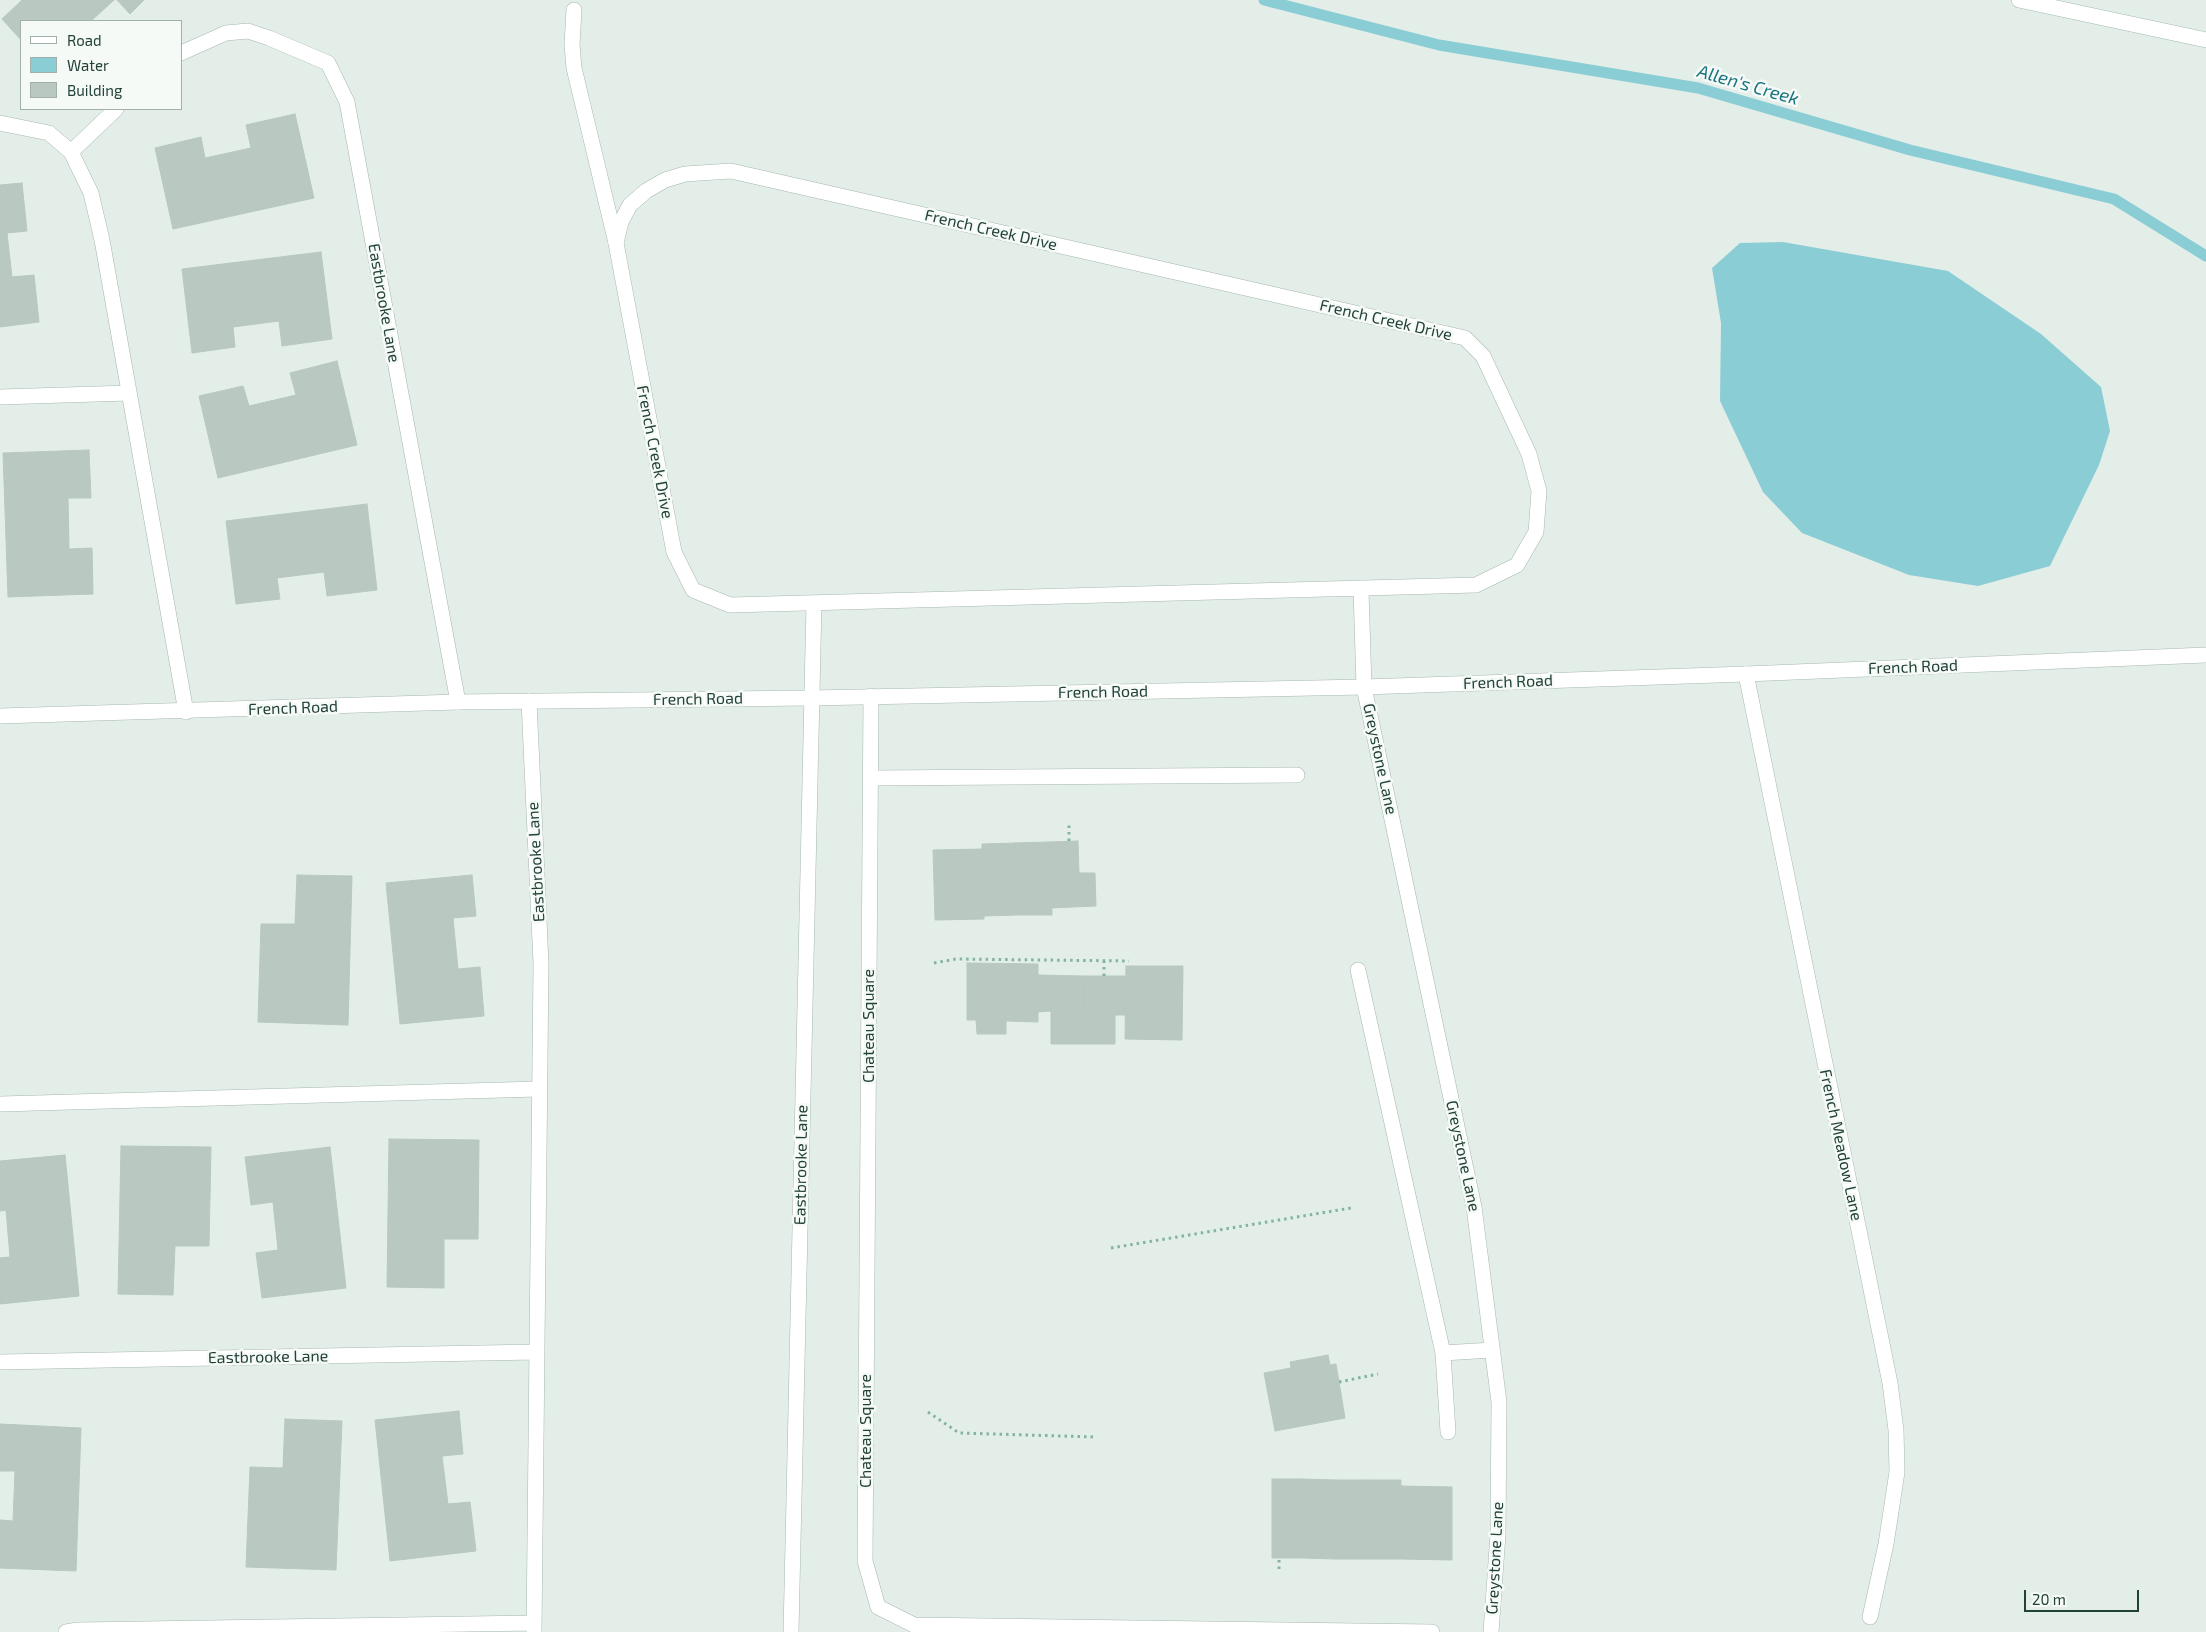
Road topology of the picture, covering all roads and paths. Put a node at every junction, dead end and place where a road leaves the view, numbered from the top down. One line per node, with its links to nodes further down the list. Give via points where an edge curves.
1 (2019, 0): 3 (street)
2 (574, 10): 8 (street, via 574,68)
3 (2206, 40)
4 (182, 53): 19 (street, Eastbrooke Lane, via 226,33 248,31 328,63 346,102)
5 (115, 110): 7 (street)
6 (0, 122): 7 (street, via 49,133)
7 (71, 152): 9 (street, via 91,193)
8 (616, 244): 11 (street, French Creek Drive, via 621,222 630,205 646,191 685,174 731,171 1465,338 1483,356 1529,454 1539,491 1536,532 1517,565 1476,585); 12 (street, French Creek Drive, via 674,552 693,590 730,605)
9 (128, 393): 10 (street); 20 (street)
10 (0, 397)
11 (1361, 590): 12 (street, French Creek Drive); 15 (street)
12 (814, 603): 17 (street)
13 (2206, 655): 14 (street, French Road)
14 (1746, 674): 15 (street, French Road); 46 (street, French Meadow Lane, via 1896,1430 1897,1472)
15 (1364, 687): 16 (street, French Road); 35 (street, Greystone Lane, via 1474,1207)
16 (871, 696): 17 (street, French Road); 23 (street, Chateau Square)
17 (811, 698): 18 (street, French Road); 49 (street, Eastbrooke Lane)
18 (529, 701): 19 (street, French Road); 31 (street, Eastbrooke Lane, via 541,964)
19 (458, 702): 20 (street, French Road)
20 (186, 712): 21 (street, French Road)
21 (0, 716)
22 (1297, 775): 23 (street)
23 (871, 778): 50 (street, Chateau Square, via 865,1561 878,1607 914,1625)
24 (1069, 825): 25 (path)
25 (1069, 841)
26 (1104, 961): 27 (path); 28 (path, via 956,959); 30 (path)
27 (1129, 961)
28 (934, 963)
29 (1358, 970): 37 (street)
30 (1104, 976)
31 (538, 1089): 32 (street); 36 (street, Eastbrooke Lane)
32 (0, 1104)
33 (1351, 1208): 34 (path)
34 (1111, 1248)
35 (1492, 1350): 37 (street); 51 (street, Greystone Lane, via 1499,1402 1498,1534)
36 (536, 1352): 38 (street, Eastbrooke Lane); 47 (street, Eastbrooke Lane)
37 (1443, 1353): 42 (street)
38 (0, 1362)
39 (1378, 1374): 40 (path)
40 (1339, 1382)
41 (928, 1412): 43 (path, via 959,1433)
42 (1448, 1432)
43 (1096, 1437)
44 (1279, 1558): 45 (path)
45 (1278, 1569)
46 (1870, 1617)
47 (534, 1628): 48 (street, Eastbrooke Lane)
48 (66, 1632)
49 (791, 1632)
50 (1432, 1632)
51 (1491, 1632)

